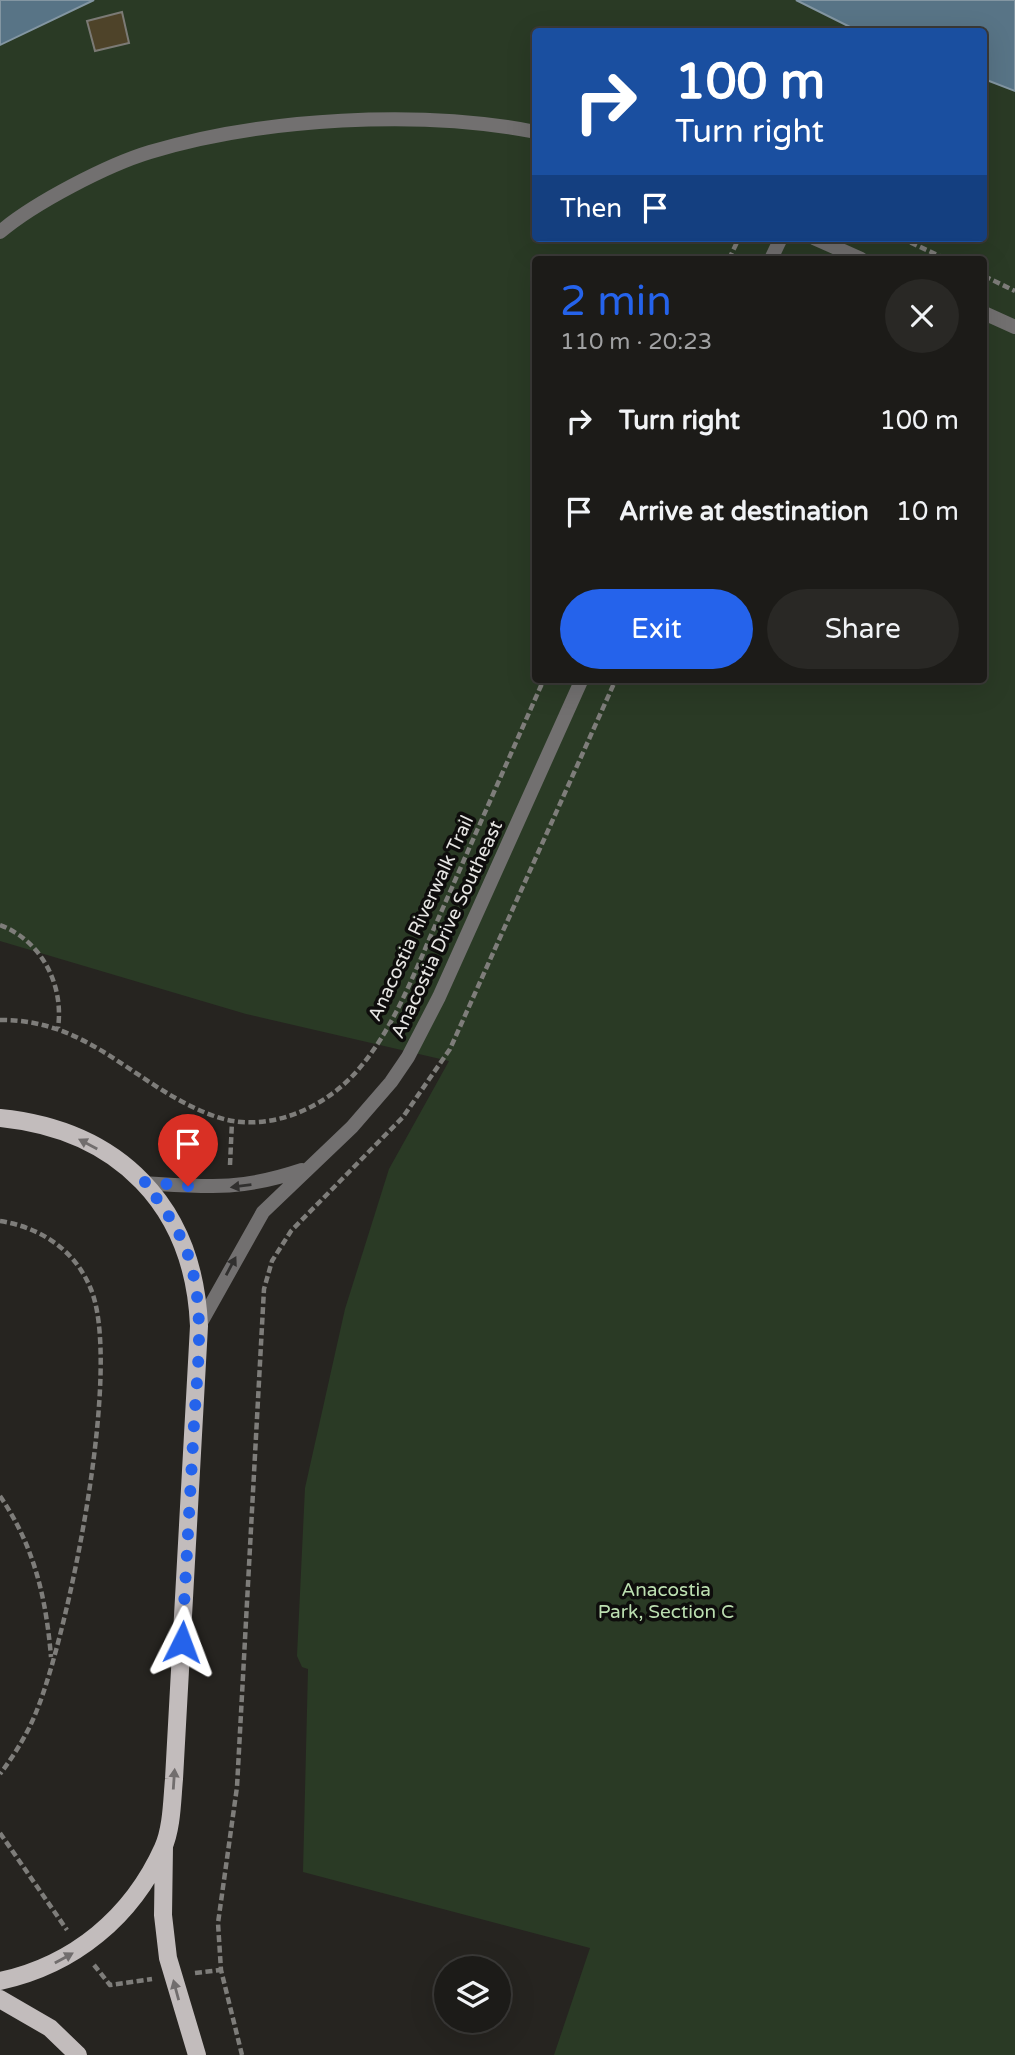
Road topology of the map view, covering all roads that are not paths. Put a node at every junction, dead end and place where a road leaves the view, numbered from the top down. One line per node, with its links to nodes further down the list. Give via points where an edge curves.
1 (532, 131): 2 (street, via 415,119 240,131 148,152 68,188)
2 (0, 232)
3 (823, 242): 4 (street)
4 (854, 256)
5 (987, 314): 6 (street)
6 (1015, 327)
7 (580, 683): 9 (street, Anacostia Drive Southeast, via 408,1057 373,1106)
8 (0, 1118): 10 (main road, one-way to 8, via 77,1138 28,1121)
9 (307, 1169): 10 (street, Anacostia Drive Southeast, one-way to 10, via 229,1188); 11 (street, Anacostia Drive Southeast, one-way to 9, via 251,1228)
10 (144, 1182): 11 (main road, via 172,1220 191,1262)
11 (198, 1326): 12 (main road, one-way to 11, via 174,1779)
12 (164, 1846): 13 (main road, one-way to 12, via 62,1961 97,1935 128,1901); 16 (main road, one-way to 12, via 168,1958)
13 (0, 1981)
14 (0, 1999): 15 (main road, via 50,2028)
15 (78, 2055)
16 (197, 2055)

